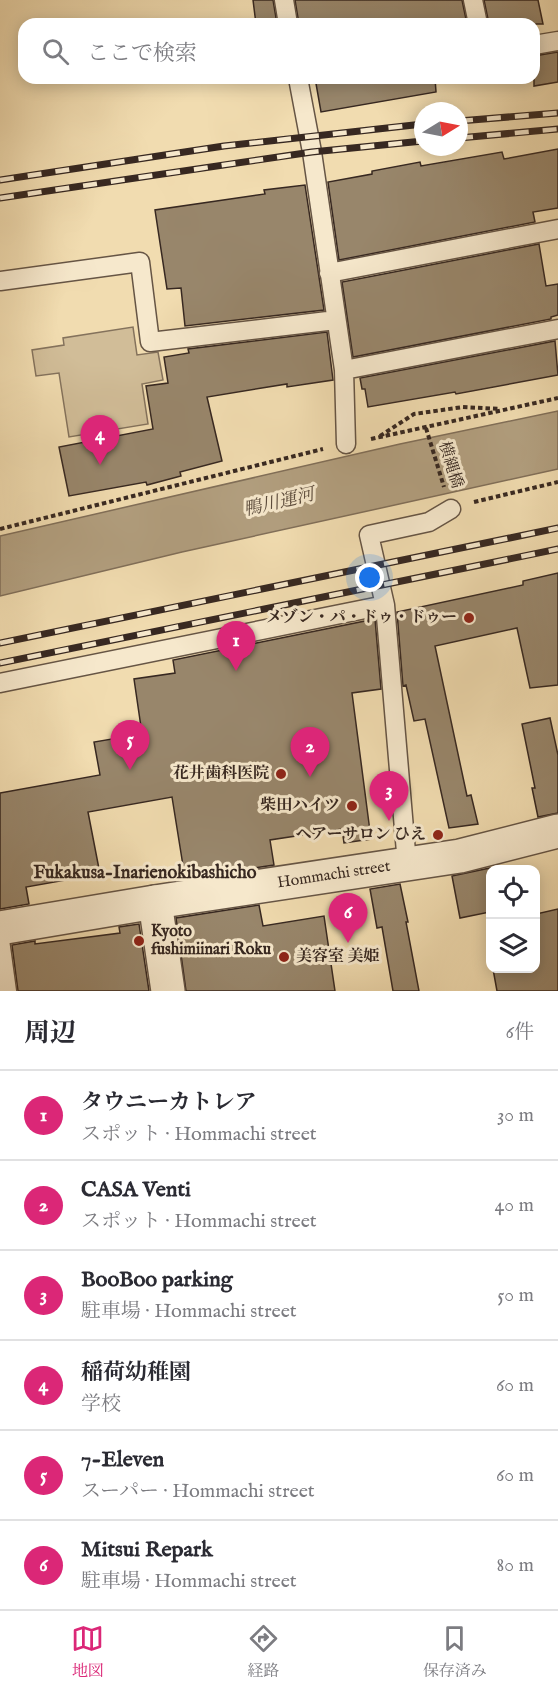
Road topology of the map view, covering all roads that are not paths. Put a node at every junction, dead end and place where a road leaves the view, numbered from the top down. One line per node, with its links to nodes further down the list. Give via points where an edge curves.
1 (284, 0): 3 (lane)
2 (473, 0): 4 (lane)
3 (287, 18)
4 (477, 18)
5 (558, 41): 6 (lane)
6 (540, 44)
7 (299, 84): 9 (lane)
8 (558, 229): 9 (lane)
9 (329, 273): 11 (lane)
10 (0, 281): 11 (lane, via 140,262 150,342)
11 (336, 320): 13 (lane)
12 (558, 329): 13 (lane)
13 (344, 370): 14 (lane)
14 (346, 444)
15 (451, 509): 16 (lane, via 429,522 369,535)
16 (386, 605): 17 (lane); 19 (lane)
17 (0, 682)
18 (558, 831): 19 (street, Hommachi street, via 460,856)
19 (407, 864): 20 (street, Hommachi street)
20 (155, 902): 21 (street, Hommachi street); 24 (street)
21 (0, 928)
22 (0, 940): 23 (lane)
23 (7, 991)
24 (168, 991)

